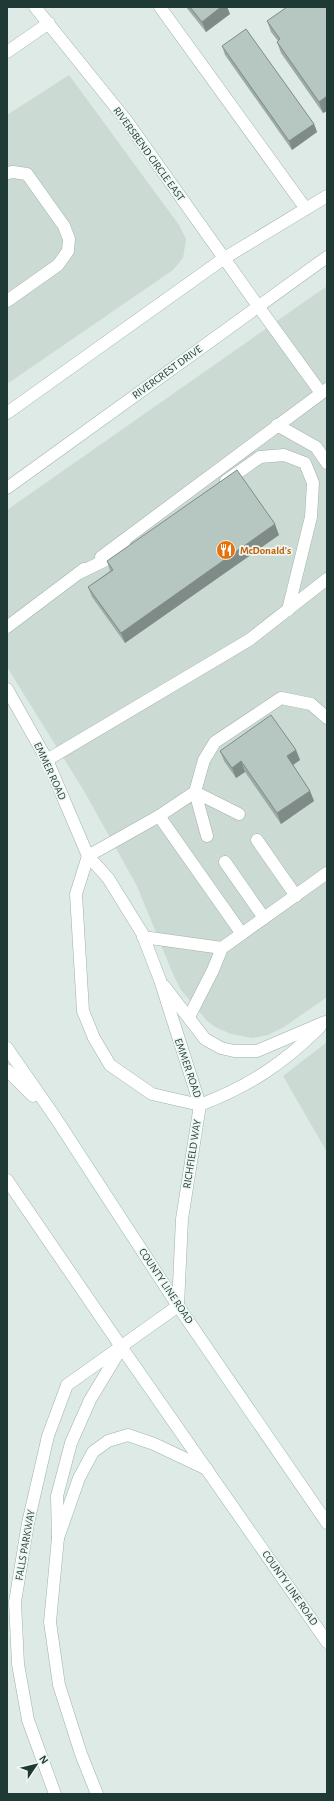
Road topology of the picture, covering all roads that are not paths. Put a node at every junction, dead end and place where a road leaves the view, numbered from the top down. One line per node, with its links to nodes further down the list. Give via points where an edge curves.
1 (36, 7): 3 (street, RIVERSBEND CIRCLE EAST)
2 (160, 7): 7 (street)
3 (49, 23): 4 (street); 9 (street, RIVERSBEND CIRCLE EAST, via 126,120)
4 (7, 52)
5 (7, 173): 10 (street, via 27,174 64,226 69,239 68,251 58,266)
6 (327, 196): 7 (street)
7 (306, 209): 9 (street)
8 (327, 257): 11 (street, RIVERCREST DRIVE)
9 (223, 259): 11 (street, RIVERSBEND CIRCLE EAST); 13 (street)
10 (7, 301)
11 (258, 306): 12 (street, RIVERSBEND CIRCLE EAST); 16 (street, RIVERCREST DRIVE)
12 (324, 391): 14 (street)
13 (7, 413)
14 (277, 425): 15 (street, via 316,447); 19 (street)
15 (327, 463)
16 (7, 488)
17 (216, 488): 21 (street, via 260,457 284,455 305,463 313,483 311,518)
18 (177, 515): 19 (street, via 126,550)
19 (79, 573): 22 (street)
20 (327, 580): 21 (street)
21 (288, 610): 25 (street, via 249,640)
22 (7, 627)
23 (7, 689): 25 (street, EMMER ROAD)
24 (327, 718): 26 (street, via 311,704 281,698 215,742 204,760)
25 (47, 760): 31 (street, EMMER ROAD)
26 (195, 792): 27 (street); 28 (street); 29 (street)
27 (239, 814)
28 (159, 816): 31 (street); 36 (street)
29 (207, 836)
30 (257, 840): 34 (street)
31 (88, 856): 37 (street, EMMER ROAD, via 108,878); 44 (street, EMMER ROAD, via 76,894 83,1011 94,1038 110,1065 152,1094)
32 (225, 862): 35 (street)
33 (327, 873): 34 (street)
34 (296, 896): 35 (street)
35 (264, 918): 36 (street)
36 (242, 934): 38 (street)
37 (143, 937): 38 (street); 39 (street, EMMER ROAD)
38 (222, 948): 40 (street)
39 (160, 980): 40 (street, RICHFIELD WAY); 44 (street, EMMER ROAD)
40 (188, 1017): 41 (street, RICHFIELD WAY, via 206,1038 221,1048 234,1051 257,1051)
41 (326, 1023): 44 (street, RICHFIELD WAY, via 283,1062 227,1094)
42 (7, 1048): 45 (street, COUNTY LINE ROAD)
43 (7, 1070): 45 (street)
44 (200, 1104): 47 (street, RICHFIELD WAY, via 182,1219)
45 (55, 1117): 47 (street, COUNTY LINE ROAD)
46 (7, 1180): 48 (street, COUNTY LINE ROAD)
47 (178, 1306): 48 (street, FALLS PARKWAY); 50 (street, COUNTY LINE ROAD)
48 (122, 1348): 49 (street, COUNTY LINE ROAD); 51 (street, FALLS PARKWAY, via 90,1400 71,1443 57,1496); 53 (street, FALLS PARKWAY, via 68,1385 48,1436 28,1523 15,1602 18,1664 28,1720)
49 (208, 1470): 51 (street, via 154,1444 128,1435 108,1441 93,1452 80,1478); 52 (street, COUNTY LINE ROAD)
50 (327, 1523)
51 (58, 1538): 54 (street, FALLS PARKWAY, via 50,1622 59,1685)
52 (327, 1642)
53 (55, 1794)
54 (97, 1794)

